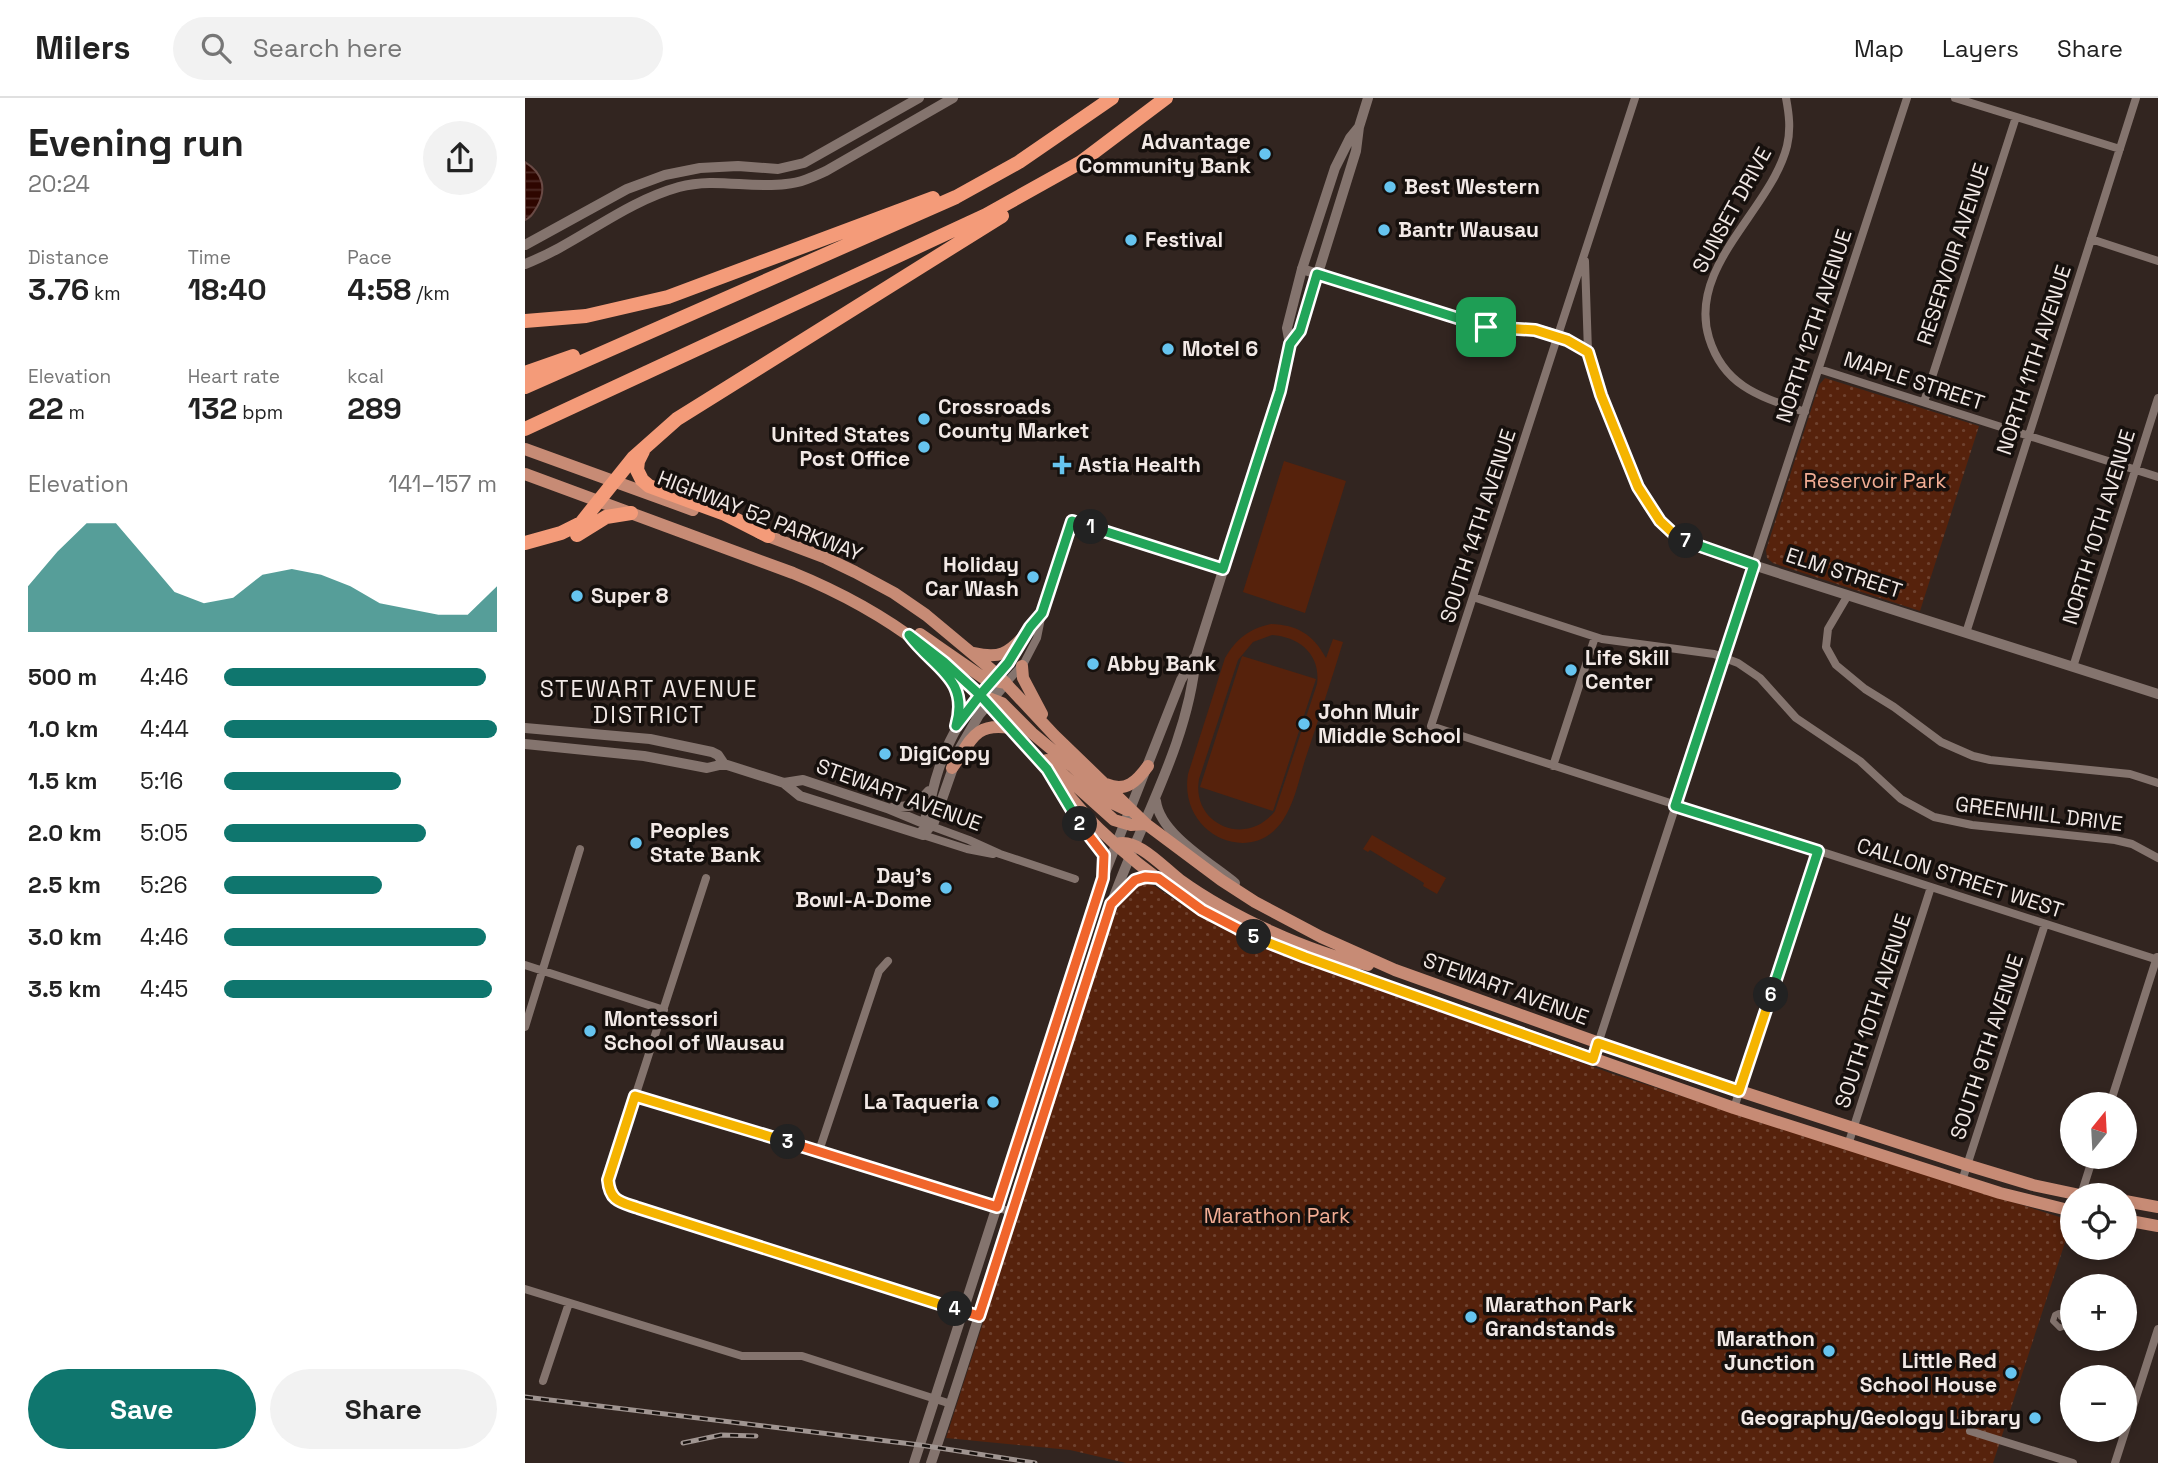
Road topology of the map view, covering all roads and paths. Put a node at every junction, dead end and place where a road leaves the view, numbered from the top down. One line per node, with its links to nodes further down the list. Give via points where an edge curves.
1 (919, 98): 17 (street, via 804,163 778,169 700,168 665,175 627,189)
2 (953, 98): 20 (street, via 816,176 787,184 712,182 672,189 622,210)
3 (1112, 98): 13 (highway)
4 (1166, 98): 15 (highway)
5 (1368, 98): 12 (main road)
6 (1635, 98): 18 (street, SOUTH 14TH AVENUE)
7 (1786, 98): 33 (street, SUNSET DRIVE, via 1789,132 1784,157 1712,277 1705,316 1717,359 1741,386)
8 (1907, 98): 28 (street, NORTH 12TH AVENUE)
9 (1955, 98): 11 (street)
10 (2136, 98): 14 (street, NORTH 11TH AVENUE)
11 (2016, 117): 14 (street); 32 (street, RESERVOIR AVENUE)
12 (1359, 127): 21 (main road, via 1335,168); 22 (main road, via 1356,151)
13 (1045, 145): 23 (highway, via 949,200); 24 (highway, via 952,191 691,290 599,314)
14 (2120, 149): 16 (street, NORTH 11TH AVENUE)
15 (1081, 162): 34 (highway, via 944,236); 36 (highway, via 1052,186)
16 (2091, 239): 19 (street); 35 (street, NORTH 11TH AVENUE)
17 (525, 245)
18 (1584, 254): 25 (street, SOUTH 14TH AVENUE); 27 (street, ELM STREET)
19 (2158, 261)
20 (525, 264)
21 (1302, 269): 22 (street); 26 (main road, via 1287,328)
22 (1317, 274): 25 (street, via 1479,326 1531,329); 26 (main road, via 1300,331)
23 (686, 315): 29 (highway); 30 (highway)
24 (525, 321)
25 (1558, 336): 27 (street); 49 (street, SOUTH 14TH AVENUE)
26 (1290, 344): 47 (main road, via 1280,391)
27 (1588, 352): 46 (street, ELM STREET, via 1638,487 1660,521 1703,549)
28 (1819, 369): 32 (street, MAPLE STREET); 33 (street, NORTH 12TH AVENUE)
29 (525, 373)
30 (525, 387)
31 (2158, 397): 38 (street, NORTH 10TH AVENUE)
32 (1924, 402): 35 (street, MAPLE STREET)
33 (1805, 412): 46 (street, NORTH 12TH AVENUE)
34 (531, 426)
35 (2029, 436): 38 (street, MAPLE STREET); 52 (street, NORTH 11TH AVENUE)
36 (653, 438): 41 (highway); 44 (highway, via 637,463 644,482)
37 (525, 449): 41 (main road, HIGHWAY 52 PARKWAY)
38 (2135, 470): 40 (street, MAPLE STREET); 60 (street, NORTH 10TH AVENUE)
39 (525, 474): 42 (main road, HIGHWAY 52 PARKWAY)
40 (2158, 477)
41 (615, 482): 42 (highway); 44 (main road, HIGHWAY 52 PARKWAY)
42 (600, 501): 43 (main road, HIGHWAY 52 PARKWAY); 45 (highway, via 573,528)
43 (631, 513): 45 (highway, via 606,517 561,542); 51 (main road, HIGHWAY 52 PARKWAY, via 823,585)
44 (768, 536): 56 (main road, HIGHWAY 52 PARKWAY, via 826,558 894,593)
45 (525, 543)
46 (1754, 565): 48 (street, ELM STREET); 58 (street, NORTH 12TH AVENUE)
47 (1223, 569): 50 (street, via 1072,521); 57 (main road)
48 (1847, 595): 52 (street, ELM STREET); 77 (street, via 1828,629 1830,657 1848,676 1941,742 1990,760 2130,774)
49 (1473, 597): 55 (street, GREENHILL DRIVE); 65 (street, SOUTH 14TH AVENUE)
50 (1042, 613): 54 (street); 59 (street, via 1037,638)
51 (890, 622): 53 (main road, HIGHWAY 52 PARKWAY); 61 (main road, via 926,637)
52 (1966, 633): 60 (street, ELM STREET)
53 (909, 635): 63 (main road, HIGHWAY 52 PARKWAY); 64 (main road, via 955,683 960,698)
54 (1025, 635): 56 (main road, via 999,655); 61 (street)
55 (1595, 637): 58 (street, GREENHILL DRIVE); 73 (street)
56 (973, 653): 61 (main road, HIGHWAY 52 PARKWAY)
57 (1196, 656): 72 (main road, via 1181,680); 80 (main road, via 1193,687)
58 (1724, 656): 81 (street, NORTH 12TH AVENUE); 93 (street, GREENHILL DRIVE, via 1760,678 1809,729 1860,761 1901,799 1934,817 2115,840)
59 (1022, 666): 61 (street); 68 (main road, via 1027,686)
60 (2073, 667): 62 (street, ELM STREET)
61 (998, 680): 63 (street); 68 (main road, HIGHWAY 52 PARKWAY)
62 (2158, 694)
63 (987, 699): 64 (street); 67 (main road, HIGHWAY 52 PARKWAY); 74 (street); 83 (main road, via 1002,703 1110,802)
64 (956, 726): 79 (street)
65 (1431, 726): 73 (street, CALLON STREET WEST)
66 (525, 728): 71 (street, STEWART AVENUE, via 668,742 715,752)
67 (1010, 728): 70 (main road, HIGHWAY 52 PARKWAY); 74 (main road, via 980,730)
68 (1054, 735): 76 (main road, HIGHWAY 52 PARKWAY)
69 (525, 744): 71 (street, STEWART AVENUE, via 647,756 707,768)
70 (1027, 747): 75 (main road, HIGHWAY 52 PARKWAY); 84 (main road)
71 (724, 764): 78 (street, STEWART AVENUE)
72 (1148, 766): 76 (main road, via 1126,787); 83 (main road)
73 (1553, 766): 81 (street, CALLON STREET WEST)
74 (952, 768): 86 (street)
75 (1047, 769): 88 (main road, HIGHWAY 52 PARKWAY); 95 (main road, via 1103,853)
76 (1101, 782): 83 (main road, HIGHWAY 52 PARKWAY)
77 (2158, 782)
78 (784, 783): 82 (street, STEWART AVENUE, via 803,780); 87 (street, STEWART AVENUE, via 800,796)
79 (933, 784): 82 (street, via 916,805); 86 (street)
80 (1156, 796): 85 (main road); 99 (main road, via 1159,813 1171,830)
81 (1675, 806): 91 (street, CALLON STREET WEST); 109 (street, NORTH 12TH AVENUE)
82 (887, 808): 86 (street, STEWART AVENUE)
83 (1131, 809): 84 (main road); 85 (main road, HIGHWAY 52 PARKWAY)
84 (1125, 824): 85 (main road); 88 (main road)
85 (1146, 824): 90 (main road); 99 (main road, STEWART AVENUE)
86 (927, 825): 87 (street); 92 (street, STEWART AVENUE)
87 (923, 835): 92 (street, STEWART AVENUE)
88 (1117, 844): 90 (main road, HIGHWAY 52 PARKWAY); 95 (main road)
89 (580, 849): 105 (street)
90 (1134, 851): 96 (main road, STEWART AVENUE); 100 (main road); 106 (main road, via 1236,914 1342,958)
91 (1818, 851): 98 (street, CALLON STREET WEST); 111 (street)
92 (1000, 854): 97 (street, STEWART AVENUE)
93 (2158, 858)
94 (706, 878): 107 (street)
95 (1103, 878): 122 (main road)
96 (1158, 878): 100 (main road, via 1135,880); 110 (main road, STEWART AVENUE, via 1202,910 1271,944)
97 (1075, 879)
98 (1931, 887): 101 (street, CALLON STREET WEST); 115 (street, SOUTH 10TH AVENUE)
99 (1255, 902): 106 (main road, STEWART AVENUE)
100 (1111, 904): 125 (main road)
101 (2045, 923): 102 (street, CALLON STREET WEST); 118 (street, SOUTH 9TH AVENUE)
102 (2157, 958): 112 (street)
103 (888, 961): 117 (street, via 879,971)
104 (525, 965): 105 (street)
105 (543, 970): 107 (street); 108 (street)
106 (1395, 970): 109 (main road, STEWART AVENUE)
107 (664, 1010): 113 (street)
108 (525, 1027)
109 (1598, 1043): 110 (street, NORTH 12TH AVENUE); 111 (main road, STEWART AVENUE)
110 (1593, 1059): 114 (main road, STEWART AVENUE)
111 (1739, 1091): 114 (street); 115 (main road, STEWART AVENUE)
112 (2114, 1092)
113 (635, 1096): 117 (street); 130 (street, via 608,1180 616,1200)
114 (1734, 1108): 116 (main road, STEWART AVENUE)
115 (1854, 1128): 116 (street, SOUTH 10TH AVENUE); 118 (main road, STEWART AVENUE)
116 (1848, 1144): 119 (main road, STEWART AVENUE)
117 (819, 1151): 122 (street)
118 (1967, 1165): 119 (street, SOUTH 9TH AVENUE); 120 (main road, STEWART AVENUE)
119 (1962, 1181): 124 (main road, STEWART AVENUE)
120 (2060, 1191)
121 (2137, 1203): 123 (main road)
122 (997, 1207): 125 (street); 130 (main road)
123 (2158, 1207)
124 (2060, 1208)
125 (1012, 1212): 132 (main road)
126 (2137, 1222): 127 (main road)
127 (2158, 1226)
128 (525, 1289): 129 (street)
129 (569, 1303): 135 (street); 136 (street, via 742,1356 802,1356)
130 (964, 1311): 132 (street); 136 (main road)
131 (2060, 1312): 133 (street, via 2053,1319)
132 (979, 1316): 137 (main road)
133 (2060, 1327)
134 (2158, 1329): 142 (street)
135 (543, 1381)
136 (935, 1399): 137 (street); 139 (main road)
137 (951, 1404): 140 (main road)
138 (1970, 1431): 141 (street)
139 (914, 1463)
140 (931, 1463)
141 (2073, 1463)
142 (2115, 1463)

